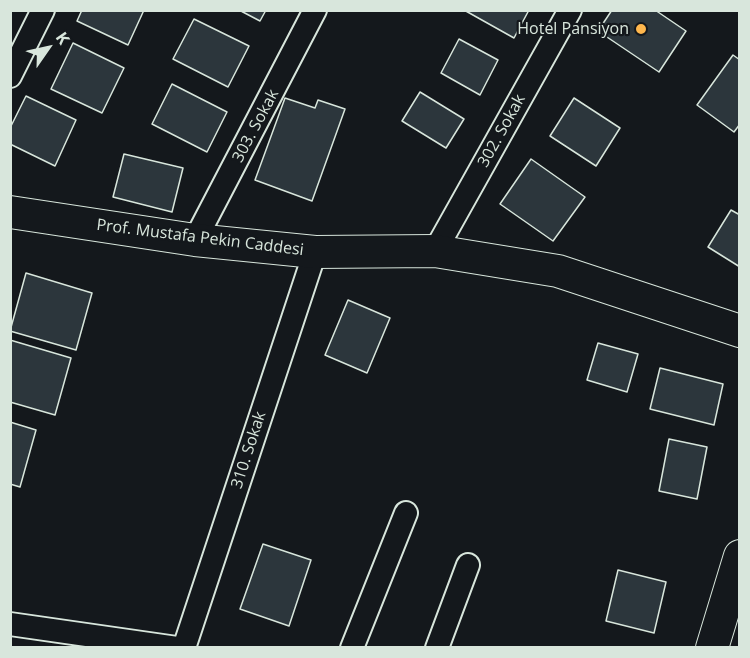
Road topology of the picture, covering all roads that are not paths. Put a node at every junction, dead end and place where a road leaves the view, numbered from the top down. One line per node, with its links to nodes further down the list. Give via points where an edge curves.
1 (315, 10): 6 (street, 303. Sokak)
2 (570, 10): 7 (street, 302. Sokak)
3 (36, 13): 4 (street)
4 (10, 76)
5 (10, 212): 6 (main road, Prof. Mustafa Pekin Caddesi)
6 (195, 240): 8 (main road, Prof. Mustafa Pekin Caddesi)
7 (435, 251): 8 (main road, Prof. Mustafa Pekin Caddesi); 9 (main road, Prof. Mustafa Pekin Caddesi, via 558,270)
8 (315, 252): 16 (street, 310. Sokak)
9 (740, 331)
10 (406, 513): 17 (street)
11 (740, 556): 19 (main road)
12 (468, 565): 18 (street)
13 (10, 624): 14 (street)
14 (104, 642): 15 (street)
15 (177, 648)
16 (184, 648)
17 (352, 648)
18 (437, 648)
19 (712, 648)

